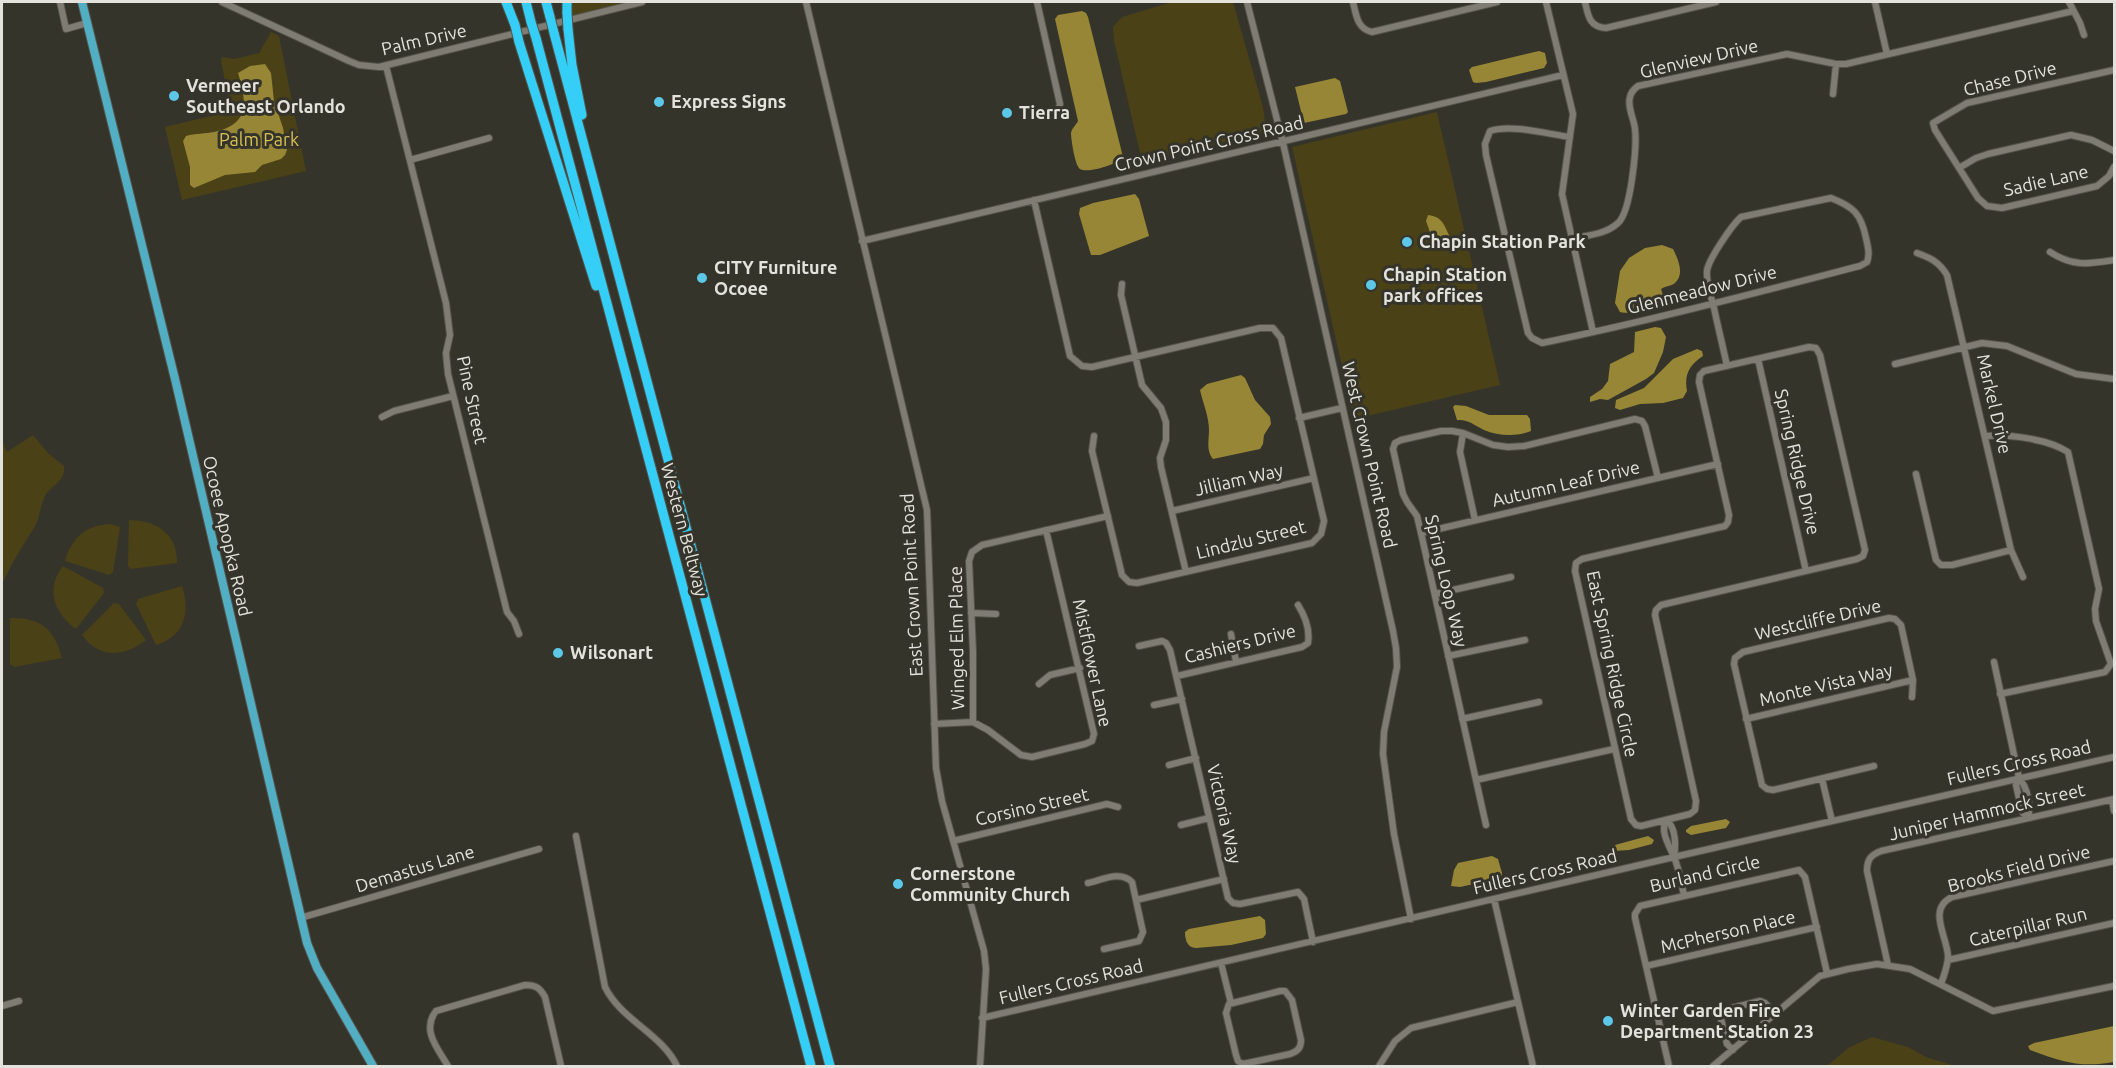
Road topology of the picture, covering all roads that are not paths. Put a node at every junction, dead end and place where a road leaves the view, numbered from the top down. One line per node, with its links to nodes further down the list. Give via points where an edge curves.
1 (60, 2): 20 (street, via 66,29)
2 (82, 2): 20 (main road, Ocoee Apopka Road)
3 (222, 2): 24 (street, Palm Drive, via 349,61)
4 (506, 2): 54 (highway, bridge)
5 (526, 2): 54 (highway, Western Beltway, bridge)
6 (546, 2): 37 (highway, Western Beltway, bridge)
7 (567, 2): 37 (highway, bridge, via 572,65)
8 (642, 2): 24 (street, Palm Drive)
9 (806, 2): 39 (street, East Crown Point Road)
10 (1037, 2): 28 (street, via 1060,104)
11 (1247, 2): 31 (street, West Crown Point Road)
12 (1353, 2): 13 (street, via 1360,26 1372,32)
13 (1497, 2)
14 (1546, 2): 26 (street)
15 (1585, 2): 16 (street, via 1591,21 1606,28)
16 (1716, 2)
17 (1875, 2): 22 (street)
18 (2069, 2): 19 (street)
19 (2073, 11): 21 (street); 22 (street, Glenview Drive)
20 (87, 23): 126 (main road, Ocoee Apopka Road, via 193,455)
21 (2084, 35)
22 (1887, 54): 23 (street, Glenview Drive)
23 (1836, 64): 27 (street); 38 (street, Glenview Drive, via 1787,54 1638,86 1629,102 1636,143 1623,218 1605,232)
24 (386, 66): 33 (street, Pine Street)
25 (2115, 70): 35 (street, Chase Drive, via 1967,103 1930,122)
26 (1563, 75): 29 (street, via 1573,114); 31 (street, Crown Point Cross Road)
27 (1833, 94)
28 (1057, 115)
29 (1570, 137): 38 (street, via 1562,194); 45 (street, Glenmeadow Drive, via 1497,129 1490,131 1486,155 1528,333 1542,343)
30 (489, 138): 33 (street)
31 (1282, 143): 36 (street, Crown Point Cross Road); 53 (street, West Crown Point Road)
32 (2115, 151): 35 (street, via 2071,135 1988,154)
33 (410, 160): 52 (street, Pine Street, via 449,318 446,353)
34 (2115, 167): 35 (street, Sadie Lane, via 2097,186 2002,208 1988,206 1978,198)
35 (1959, 168)
36 (1034, 200): 39 (street, Crown Point Cross Road); 47 (street, via 1070,356 1082,366 1092,367)
37 (601, 208): 151 (highway, Western Beltway)
38 (1571, 239): 45 (street)
39 (862, 241): 98 (street, East Crown Point Road, via 927,510)
40 (2050, 252): 42 (street, via 2065,262)
41 (1917, 253): 46 (street, Markel Drive, via 1932,258 1947,275)
42 (2115, 260)
43 (1122, 284): 47 (street)
44 (1712, 302): 44 (street, Glenmeadow Drive, via 1707,268 1742,216 1831,198 1857,213 1869,254 1867,262); 45 (street, Glenmeadow Drive); 50 (street)
45 (1593, 333)
46 (1965, 346): 49 (street); 51 (street, via 2007,346 2076,374); 59 (street, Markel Drive)
47 (1135, 357): 56 (street, Lindzlu Street, via 1273,328 1281,338); 64 (street, via 1142,385 1161,408 1166,422 1160,458)
48 (1758, 359): 50 (street); 71 (street, Spring Ridge Drive); 71 (street, via 1809,347 1820,355 1865,550 1857,559)
49 (1895, 364)
50 (1728, 366): 60 (street, East Spring Ridge Circle, via 1704,371 1699,382)
51 (2115, 379)
52 (453, 396): 55 (street); 78 (street, Pine Street, via 507,612)
53 (1342, 408): 56 (street); 127 (street, West Crown Point Road, via 1396,648 1397,667 1383,754)
54 (637, 416): 150 (highway, Western Beltway)
55 (382, 417)
56 (1299, 418): 62 (street, Lindzlu Street)
57 (1462, 433): 63 (street, Spring Loop Way, via 1493,444 1525,446 1642,421); 66 (street, via 1460,452); 68 (street, Spring Loop Way, via 1441,431 1395,443 1403,494 1417,516)
58 (1094, 436): 65 (street, Lindzlu Street, via 1092,450)
59 (1986, 436): 69 (street, Markel Drive); 85 (street, via 2013,435 2068,452 2099,589 2096,621)
60 (1718, 464): 63 (street, Autumn Leaf Drive); 99 (street, East Spring Ridge Circle, via 1729,515 1724,527 1582,559 1574,568)
61 (1916, 474): 69 (street, via 1936,560 1941,565 1952,566)
62 (1314, 478): 64 (street, Jilliam Way); 70 (street, Lindzlu Street, via 1324,521 1322,534 1312,543)
63 (1658, 478): 66 (street, Autumn Leaf Drive)
64 (1172, 511): 70 (street)
65 (1108, 516): 67 (street, Winged Elm Place); 70 (street, Lindzlu Street, via 1122,575 1129,582)
66 (1475, 520): 68 (street, Autumn Leaf Drive)
67 (1046, 530): 76 (street, Winged Elm Place, via 982,545 972,552); 86 (street, Mistflower Lane)
68 (1421, 532): 74 (street, Spring Loop Way)
69 (2011, 550): 73 (street, Markel Drive)
70 (1186, 572)
71 (1806, 572): 112 (street, East Spring Ridge Circle, via 1661,605 1656,610 1696,801 1690,814)
72 (1511, 577): 74 (street)
73 (2023, 577)
74 (1434, 594): 82 (street, Spring Loop Way)
75 (1298, 605): 83 (street, Cashiers Drive, via 1304,615 1308,643)
76 (971, 614): 77 (street); 97 (street, Winged Elm Place)
77 (996, 614)
78 (519, 634)
79 (1230, 634): 83 (street)
80 (1525, 640): 82 (street)
81 (1138, 646): 87 (street, Victoria Way, via 1166,643)
82 (1448, 656): 95 (street, Spring Loop Way)
83 (1236, 662): 87 (street, Cashiers Drive)
84 (1994, 662): 90 (street)
85 (2113, 665): 90 (street, via 2105,672)
86 (1080, 668): 89 (street, via 1050,675); 97 (street, Mistflower Lane, via 1094,734 1092,741 1032,757 1021,755)
87 (1177, 676): 92 (street, Victoria Way)
88 (1913, 680): 91 (street, Westcliffe Drive); 96 (street, Monte Vista Way); 96 (street, Westcliffe Drive, via 1901,625 1889,618 1743,652 1734,664)
89 (1039, 684)
90 (2000, 694): 105 (street)
91 (1912, 697)
92 (1182, 699): 94 (street); 101 (street, Victoria Way)
93 (1539, 702): 95 (street)
94 (1154, 705)
95 (1462, 719): 106 (street, Spring Loop Way)
96 (1746, 719): 104 (street, Westcliffe Drive, via 1761,785 1773,790)
97 (973, 722): 98 (street)
98 (934, 724): 117 (street, East Crown Point Road, via 937,775)
99 (1614, 749): 106 (street); 112 (street, East Spring Ridge Circle, via 1631,819 1641,826)
100 (2115, 757): 105 (street, Fullers Cross Road)
101 (1196, 758): 102 (street); 110 (street, Victoria Way)
102 (1169, 765)
103 (1874, 766): 104 (street, Westcliffe Drive)
104 (1822, 778): 113 (street)
105 (2019, 778): 111 (street, via 2016,785 2022,812); 113 (street, Fullers Cross Road)
106 (1476, 780): 115 (street, Spring Loop Way)
107 (2113, 799): 109 (street); 111 (street, Juniper Hammock Street)
108 (1118, 807): 117 (street, Corsino Street, via 1107,804)
109 (2115, 811)
110 (1209, 818): 114 (street); 121 (street, Victoria Way)
111 (2028, 818): 134 (street, Juniper Hammock Street, via 1881,851 1870,857 1867,870)
112 (1666, 820): 119 (street, via 1671,824 1676,847)
113 (1832, 821): 119 (street, Fullers Cross Road)
114 (1181, 825)
115 (1486, 825)
116 (576, 836): 149 (street, via 605,987 614,1002)
117 (953, 841): 144 (street, East Crown Point Road, via 984,951)
118 (539, 849): 126 (street, Demastus Lane)
119 (1674, 857): 123 (street); 124 (street, Fullers Cross Road)
120 (2115, 861): 132 (street, Brooks Field Drive, via 1945,900 1939,911)
121 (1224, 879): 125 (street); 130 (street, Victoria Way, via 1233,903 1298,892 1304,899)
122 (1088, 883): 125 (street, via 1121,875 1132,882)
123 (1684, 895): 129 (street, Burland Circle, via 1799,870 1805,877); 135 (street, Burland Circle, via 1646,903 1637,909 1635,918)
124 (1494, 899): 127 (street, Fullers Cross Road); 140 (street)
125 (1136, 900): 131 (street, via 1141,937)
126 (300, 918): 146 (main road, Ocoee Apopka Road, via 317,968)
127 (1411, 919): 130 (street, Fullers Cross Road)
128 (2115, 923): 132 (street, Caterpillar Run)
129 (1817, 927): 135 (street, McPherson Place); 136 (street, Burland Circle)
130 (1313, 942): 133 (street, Fullers Cross Road)
131 (1104, 949)
132 (1948, 960): 137 (street, Brooks Field Drive)
133 (1221, 963): 141 (street); 144 (street, Fullers Cross Road)
134 (1888, 964): 136 (street); 137 (street, via 1910,969)
135 (1646, 966): 155 (street, Burland Circle)
136 (1827, 974): 143 (street)
137 (1941, 984): 138 (street, via 1994,1011)
138 (2115, 986)
139 (19, 1001): 142 (street)
140 (1518, 1002): 153 (street, via 1411,1028 1395,1041); 154 (street)
141 (1231, 1003): 141 (street, via 1285,991 1292,1000 1301,1046 1290,1054 1249,1064 1238,1061 1226,1013)
142 (2, 1006)
143 (1774, 1014): 145 (street); 145 (street, via 1760,1001 1728,1009 1721,1019 1727,1044)
144 (982, 1018): 152 (street, East Crown Point Road)
145 (1733, 1050): 156 (street)
146 (373, 1066)
147 (448, 1066): 148 (street, via 430,1036 429,1027 436,1011 533,985 545,997)
148 (561, 1066)
149 (678, 1066)
150 (811, 1066)
151 (830, 1066)
152 (980, 1066)
153 (1379, 1066)
154 (1532, 1066)
155 (1669, 1066)
156 (1713, 1066)

